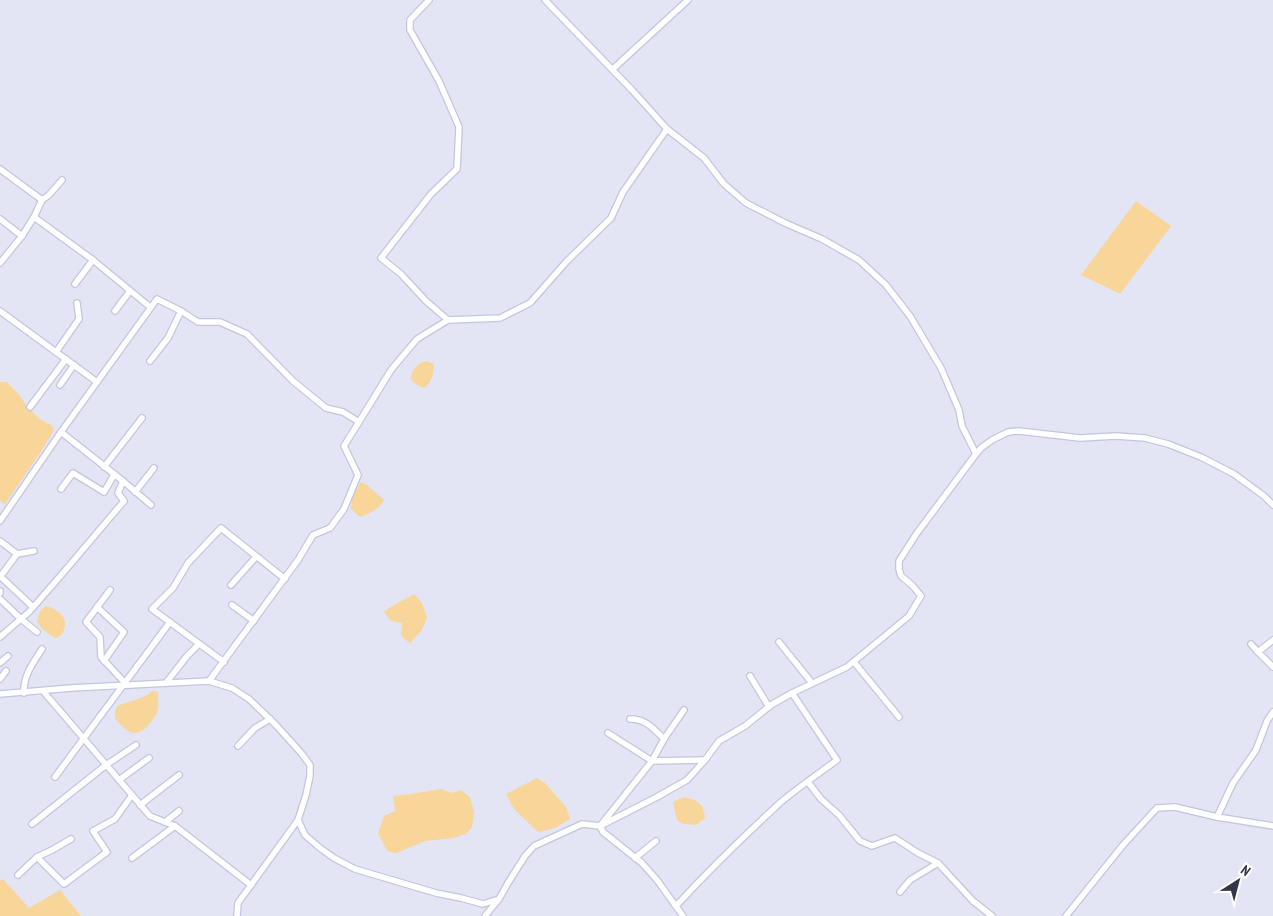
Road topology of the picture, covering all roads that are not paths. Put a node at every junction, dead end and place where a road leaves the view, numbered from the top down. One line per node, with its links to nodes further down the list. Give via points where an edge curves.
1 (428, 0): 21 (street, via 410,20 410,30 439,81 459,127 457,169 431,194 381,258)
2 (545, 0): 4 (street)
3 (688, 0): 4 (street)
4 (613, 69): 5 (street)
5 (667, 129): 21 (street, via 623,192 612,218 567,260 530,303 500,318); 32 (street, via 704,158 724,184 746,203 785,224 822,238 859,260 886,285 910,316 941,368)
6 (0, 170): 8 (street)
7 (62, 180): 8 (street)
8 (42, 200): 9 (street)
9 (34, 217): 11 (street); 13 (street)
10 (0, 219): 11 (street)
11 (22, 236): 12 (street)
12 (1, 259)
13 (94, 260): 14 (street); 15 (street)
14 (75, 284)
15 (130, 291): 17 (street); 19 (street)
16 (77, 303): 22 (street, via 79,319)
17 (150, 307): 20 (street, via 157,299); 26 (street)
18 (0, 311): 22 (street)
19 (115, 311)
20 (181, 312): 24 (street, via 168,338); 30 (street, via 198,322 220,322 247,334 293,381 326,408 343,412)
21 (448, 320): 30 (street, via 417,340 391,370)
22 (56, 352): 23 (street)
23 (66, 359): 25 (street); 28 (street)
24 (150, 361)
25 (74, 365): 26 (street); 27 (street)
26 (97, 382): 31 (street)
27 (60, 386)
28 (30, 407)
29 (142, 418): 33 (street)
30 (359, 422): 47 (street, via 344,446 358,475 344,509 330,528 313,535)
31 (61, 432): 33 (street); 41 (street)
32 (976, 454): 39 (street, via 1008,432 1080,438 1145,438 1201,457 1234,474); 68 (street, via 900,561 901,576 920,596 909,616)
33 (104, 467): 35 (street)
34 (154, 468): 38 (street)
35 (114, 475): 36 (street); 37 (street, via 104,492 73,472)
36 (123, 481): 38 (street); 52 (street, via 118,493 124,500)
37 (61, 489)
38 (135, 492): 40 (street)
39 (1273, 505)
40 (151, 506)
41 (0, 521)
42 (0, 541): 44 (street)
43 (34, 550): 44 (street)
44 (18, 554): 46 (street)
45 (255, 558): 48 (street)
46 (0, 576): 52 (street)
47 (285, 579): 55 (street); 56 (street, via 221,528 152,609)
48 (230, 585)
49 (110, 590): 53 (street)
50 (0, 599): 54 (street)
51 (232, 605): 55 (street)
52 (33, 607): 54 (street)
53 (97, 607): 66 (street, via 86,622 100,637); 66 (street, via 124,632)
54 (21, 619): 57 (street); 58 (street)
55 (254, 621): 67 (street)
56 (170, 622): 61 (street); 77 (street)
57 (37, 632)
58 (0, 637)
59 (1273, 640): 64 (street)
60 (779, 642): 76 (street)
61 (200, 644): 67 (street); 75 (street)
62 (1251, 644): 64 (street)
63 (42, 649): 79 (street, via 27,672)
64 (1258, 652): 70 (street)
65 (8, 656): 69 (street)
66 (104, 661): 77 (street)
67 (224, 662): 74 (street)
68 (854, 662): 76 (street); 85 (street)
69 (0, 663)
70 (1273, 667)
71 (6, 671): 73 (street)
72 (750, 676): 82 (street)
73 (0, 679)
74 (209, 681): 75 (street); 86 (street, via 232,688)
75 (166, 683): 77 (street)
76 (812, 683): 81 (street)
77 (124, 685): 78 (street); 90 (street)
78 (43, 691): 79 (street); 90 (street)
79 (24, 693): 80 (street)
80 (0, 694)
81 (792, 694): 82 (street); 100 (street, via 837,760)
82 (769, 707): 94 (street, via 719,741)
83 (684, 710): 89 (street)
84 (1273, 712): 104 (street, via 1256,750 1233,783)
85 (899, 717)
86 (270, 719): 92 (street, via 255,728); 105 (street, via 310,765 308,786)
87 (630, 719): 89 (street, via 646,723)
88 (608, 733): 95 (street)
89 (664, 738): 95 (street)
90 (84, 739): 96 (street); 98 (street)
91 (136, 745): 96 (street)
92 (238, 746)
93 (149, 758): 99 (street)
94 (705, 760): 95 (street); 109 (street, via 687,780)
95 (652, 761): 109 (street)
96 (106, 765): 99 (street); 107 (street)
97 (179, 775): 102 (street)
98 (56, 777)
99 (119, 780): 101 (street)
100 (808, 782): 116 (street, via 860,841 872,846 895,838); 121 (street, via 748,833)
101 (132, 795): 102 (street); 113 (street, via 115,819 93,830 107,852 64,884)
102 (140, 805): 106 (street, via 150,816)
103 (179, 812): 106 (street)
104 (1217, 817): 110 (street); 126 (street, via 1175,807 1157,808)
105 (298, 820): 118 (street); 120 (street, via 305,835 320,848 355,869 483,904)
106 (165, 822): 108 (street)
107 (32, 824)
108 (174, 826): 114 (street); 118 (street)
109 (600, 826): 115 (street); 120 (street, via 582,824 534,846)
110 (1273, 826)
111 (70, 839): 113 (street)
112 (656, 841): 115 (street)
113 (37, 857): 117 (street)
114 (132, 858)
115 (635, 858): 121 (street)
116 (938, 863): 119 (street, via 910,880); 125 (street, via 973,901)
117 (18, 875)
118 (251, 885): 122 (street, via 238,904)
119 (900, 892)
120 (499, 899): 123 (street)
121 (676, 906): 124 (street)
122 (237, 916)
123 (485, 916)
124 (683, 916)
125 (992, 916)
126 (1066, 916)

